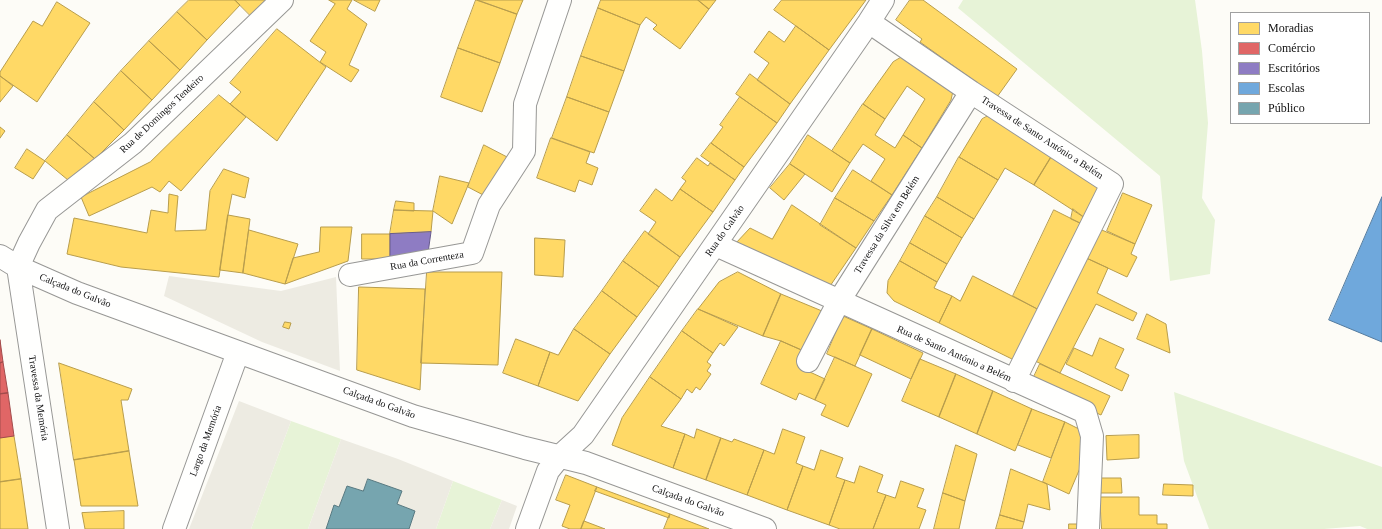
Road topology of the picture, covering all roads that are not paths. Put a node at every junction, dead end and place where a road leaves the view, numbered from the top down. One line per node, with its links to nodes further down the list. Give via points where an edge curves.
1 (282, 0): 7 (street, Rua de Domingos Tendeiro, via 133,143 47,210 29,242)
2 (560, 0): 8 (street, Rua da Correnteza, via 525,104 524,151 489,205 472,253)
3 (884, 0): 4 (street, Rua do Galvão)
4 (869, 22): 5 (street, Travessa de Santo António a Belém); 6 (street, Rua do Galvão)
5 (971, 92): 9 (street, Travessa da Silva em Belém); 12 (street, Travessa de Santo António a Belém, via 1112,184)
6 (716, 245): 9 (street, Rua de Santo António a Belém); 13 (street, Rua do Galvão, via 582,435)
7 (9, 262): 10 (street, Calçada do Galvão, via 76,293); 14 (street, Travessa da Memória)
8 (350, 276)
9 (839, 302): 11 (street, Travessa da Silva em Belém); 12 (street, Rua de Santo António a Belém)
10 (238, 352): 13 (street, Calçada do Galvão, via 413,416); 15 (street, Largo da Memória)
11 (808, 361)
12 (1014, 381): 18 (street, Rua de Santo António a Belém, via 1085,412 1092,436)
13 (560, 456): 16 (street, Rua do Galvão, via 548,471); 17 (street, Calçada do Galvão, via 586,463)
14 (58, 529)
15 (174, 529)
16 (527, 529)
17 (765, 529)
18 (1088, 529)

